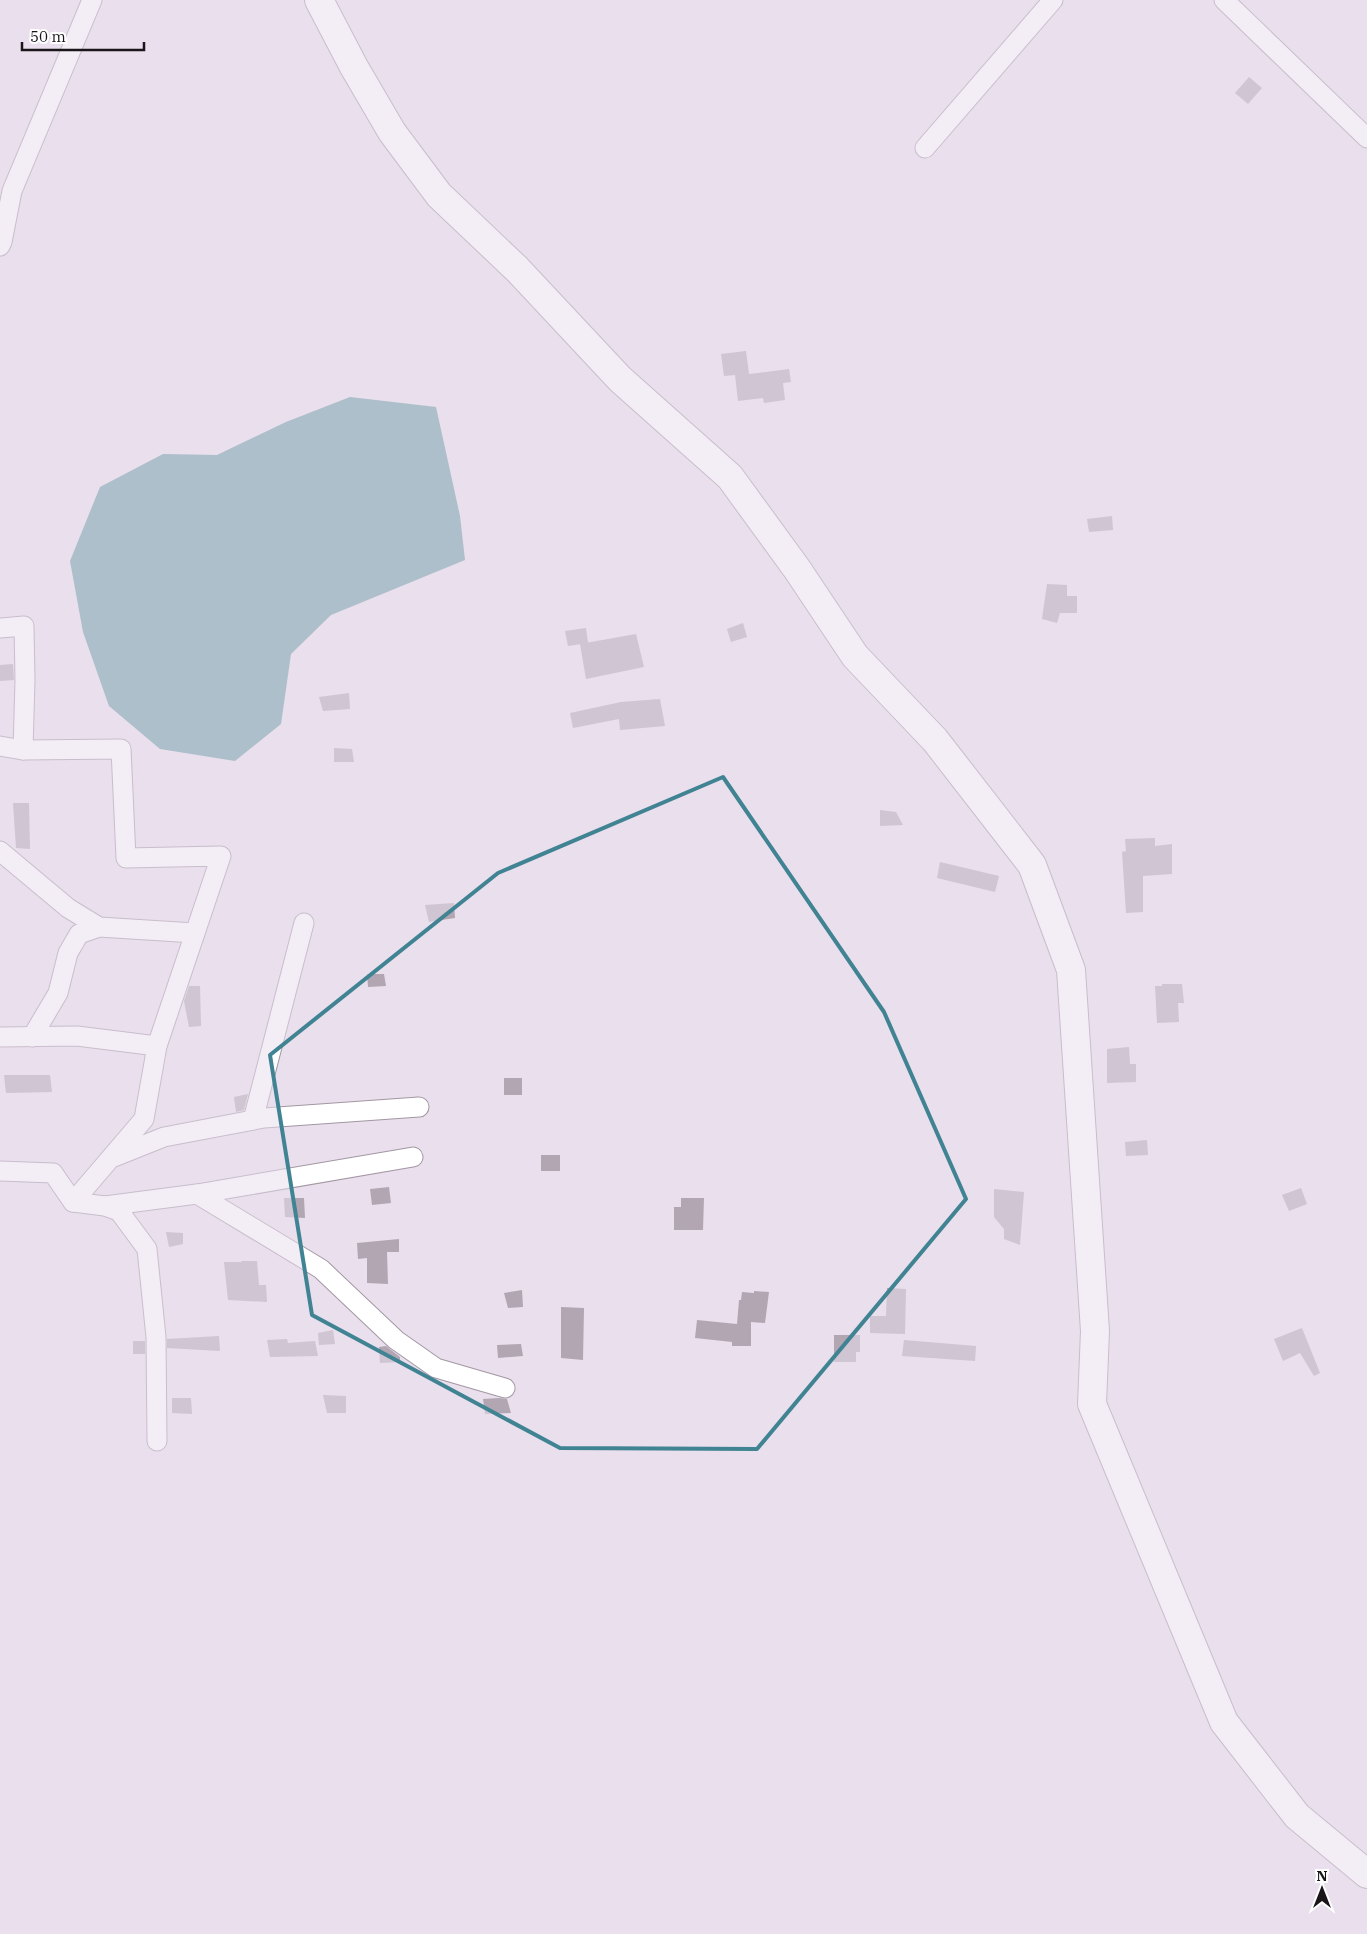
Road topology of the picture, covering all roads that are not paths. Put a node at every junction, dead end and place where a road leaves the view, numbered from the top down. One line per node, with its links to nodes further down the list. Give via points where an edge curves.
1 (92, 0): 7 (street, via 12,191)
2 (319, 0): 28 (street, via 392,132 439,195 517,270 620,379 730,477 797,569 854,656 935,740 1032,865 1071,970 1095,1331 1092,1404 1224,1722 1297,1816)
3 (1053, 0): 6 (street)
4 (1224, 0): 5 (street)
5 (1367, 138)
6 (925, 148)
7 (0, 246)
8 (0, 628): 10 (street, via 24,626)
9 (0, 746): 10 (street)
10 (23, 750): 14 (street, via 121,749 126,858 221,856)
11 (0, 852): 13 (street, via 68,908)
12 (304, 923): 19 (street)
13 (100, 927): 14 (street); 16 (street, via 78,934 68,953 58,993)
14 (195, 933): 17 (street)
15 (0, 1037): 16 (street)
16 (32, 1037): 17 (street, via 78,1036)
17 (157, 1046): 21 (street, via 144,1119)
18 (419, 1107): 19 (street)
19 (253, 1120): 21 (street, via 164,1137)
20 (413, 1157): 23 (street)
21 (110, 1159): 24 (street)
22 (0, 1171): 24 (street, via 53,1174)
23 (197, 1194): 25 (street); 26 (street, via 321,1268 396,1340 436,1368)
24 (73, 1202): 25 (street)
25 (105, 1206): 27 (street, via 119,1211 146,1249 156,1337)
26 (505, 1388)
27 (157, 1441)
28 (1367, 1874)

